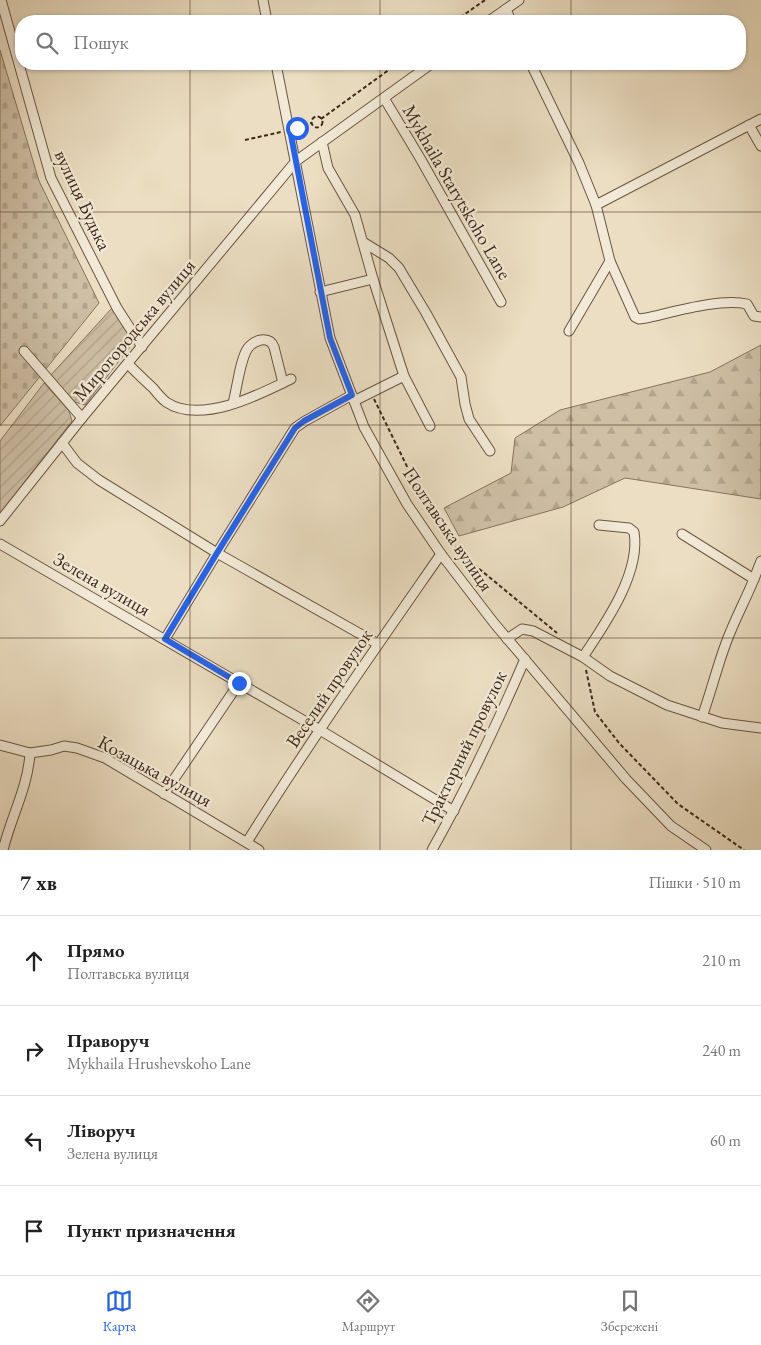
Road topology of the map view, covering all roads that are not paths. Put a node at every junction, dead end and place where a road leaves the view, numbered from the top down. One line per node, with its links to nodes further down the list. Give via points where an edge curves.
1 (1, 0): 8 (street, вулиця Будька)
2 (263, 0): 5 (street)
3 (518, 0): 4 (street)
4 (506, 10): 6 (street); 7 (street)
5 (266, 15)
6 (498, 15)
7 (508, 15)
8 (15, 50)
9 (21, 70): 27 (street, вулиця Будька, via 51,178 117,308)
10 (277, 70): 18 (street, Полтавська вулиця)
11 (423, 70): 13 (street, Мирогородська вулиця)
12 (534, 70): 19 (street)
13 (384, 98): 16 (street, Мирогородська вулиця); 24 (street, Mykhaila Starytskoho Lane)
14 (761, 119): 15 (street)
15 (749, 125): 17 (street); 19 (street)
16 (322, 142): 18 (street, Мирогородська вулиця); 20 (street, via 328,168 356,215)
17 (761, 146)
18 (296, 161): 23 (street, Полтавська вулиця); 27 (street, Мирогородська вулиця)
19 (596, 205): 21 (street)
20 (363, 242): 22 (street); 36 (street, via 399,268 461,377 470,419)
21 (610, 261): 25 (street, via 635,317 639,319 717,303 747,304 754,316); 26 (street)
22 (373, 280): 23 (street); 30 (street)
23 (320, 292): 31 (street, Полтавська вулиця, via 330,338)
24 (501, 302)
25 (761, 317)
26 (570, 331)
27 (142, 347): 29 (street, Мирогородська вулиця)
28 (24, 351): 33 (street)
29 (128, 364): 32 (street, via 165,401 184,409 219,408); 33 (street, Мирогородська вулиця)
30 (404, 376): 31 (street); 34 (street)
31 (353, 398): 41 (street, via 295,428); 42 (street, Полтавська вулиця, via 364,427 407,504)
32 (234, 403): 32 (street, via 248,348 262,340 272,342 287,381)
33 (82, 418): 35 (street, Мирогородська вулиця)
34 (430, 426)
35 (62, 443): 37 (street, Мирогородська вулиця); 41 (street, via 77,464 98,480)
36 (490, 451)
37 (0, 521)
38 (599, 525): 48 (street, via 629,528 634,532 635,547 622,595)
39 (682, 534): 44 (street)
40 (0, 544): 45 (street, Зелена вулиця)
41 (217, 553): 45 (street); 47 (street)
42 (441, 554): 46 (street, Полтавська вулиця); 47 (street, Веселий провулок)
43 (761, 560): 44 (street)
44 (754, 579): 51 (street, via 726,643)
45 (165, 639): 50 (street, Зелена вулиця)
46 (507, 639): 48 (street, via 522,629 533,631); 49 (street, Полтавська вулиця)
47 (378, 644): 53 (street, Веселий провулок)
48 (583, 657): 51 (street, via 626,685 667,705)
49 (525, 659): 57 (street, Тракторний провулок); 62 (street, Полтавська вулиця, via 626,780 671,826)
50 (239, 683): 53 (street, Зелена вулиця); 56 (street)
51 (702, 717): 52 (street)
52 (761, 728)
53 (320, 730): 57 (street, Зелена вулиця); 58 (street, Веселий провулок)
54 (0, 745): 55 (street, Козацька вулиця)
55 (30, 753): 56 (street, Козацька вулиця, via 64,746 77,748 105,758); 59 (street, via 25,786)
56 (164, 794): 58 (street, Козацька вулиця)
57 (454, 811): 61 (street, Тракторний провулок)
58 (247, 842): 60 (street, Козацька вулиця)
59 (3, 850)
60 (259, 850)
61 (432, 850)
62 (706, 850)

